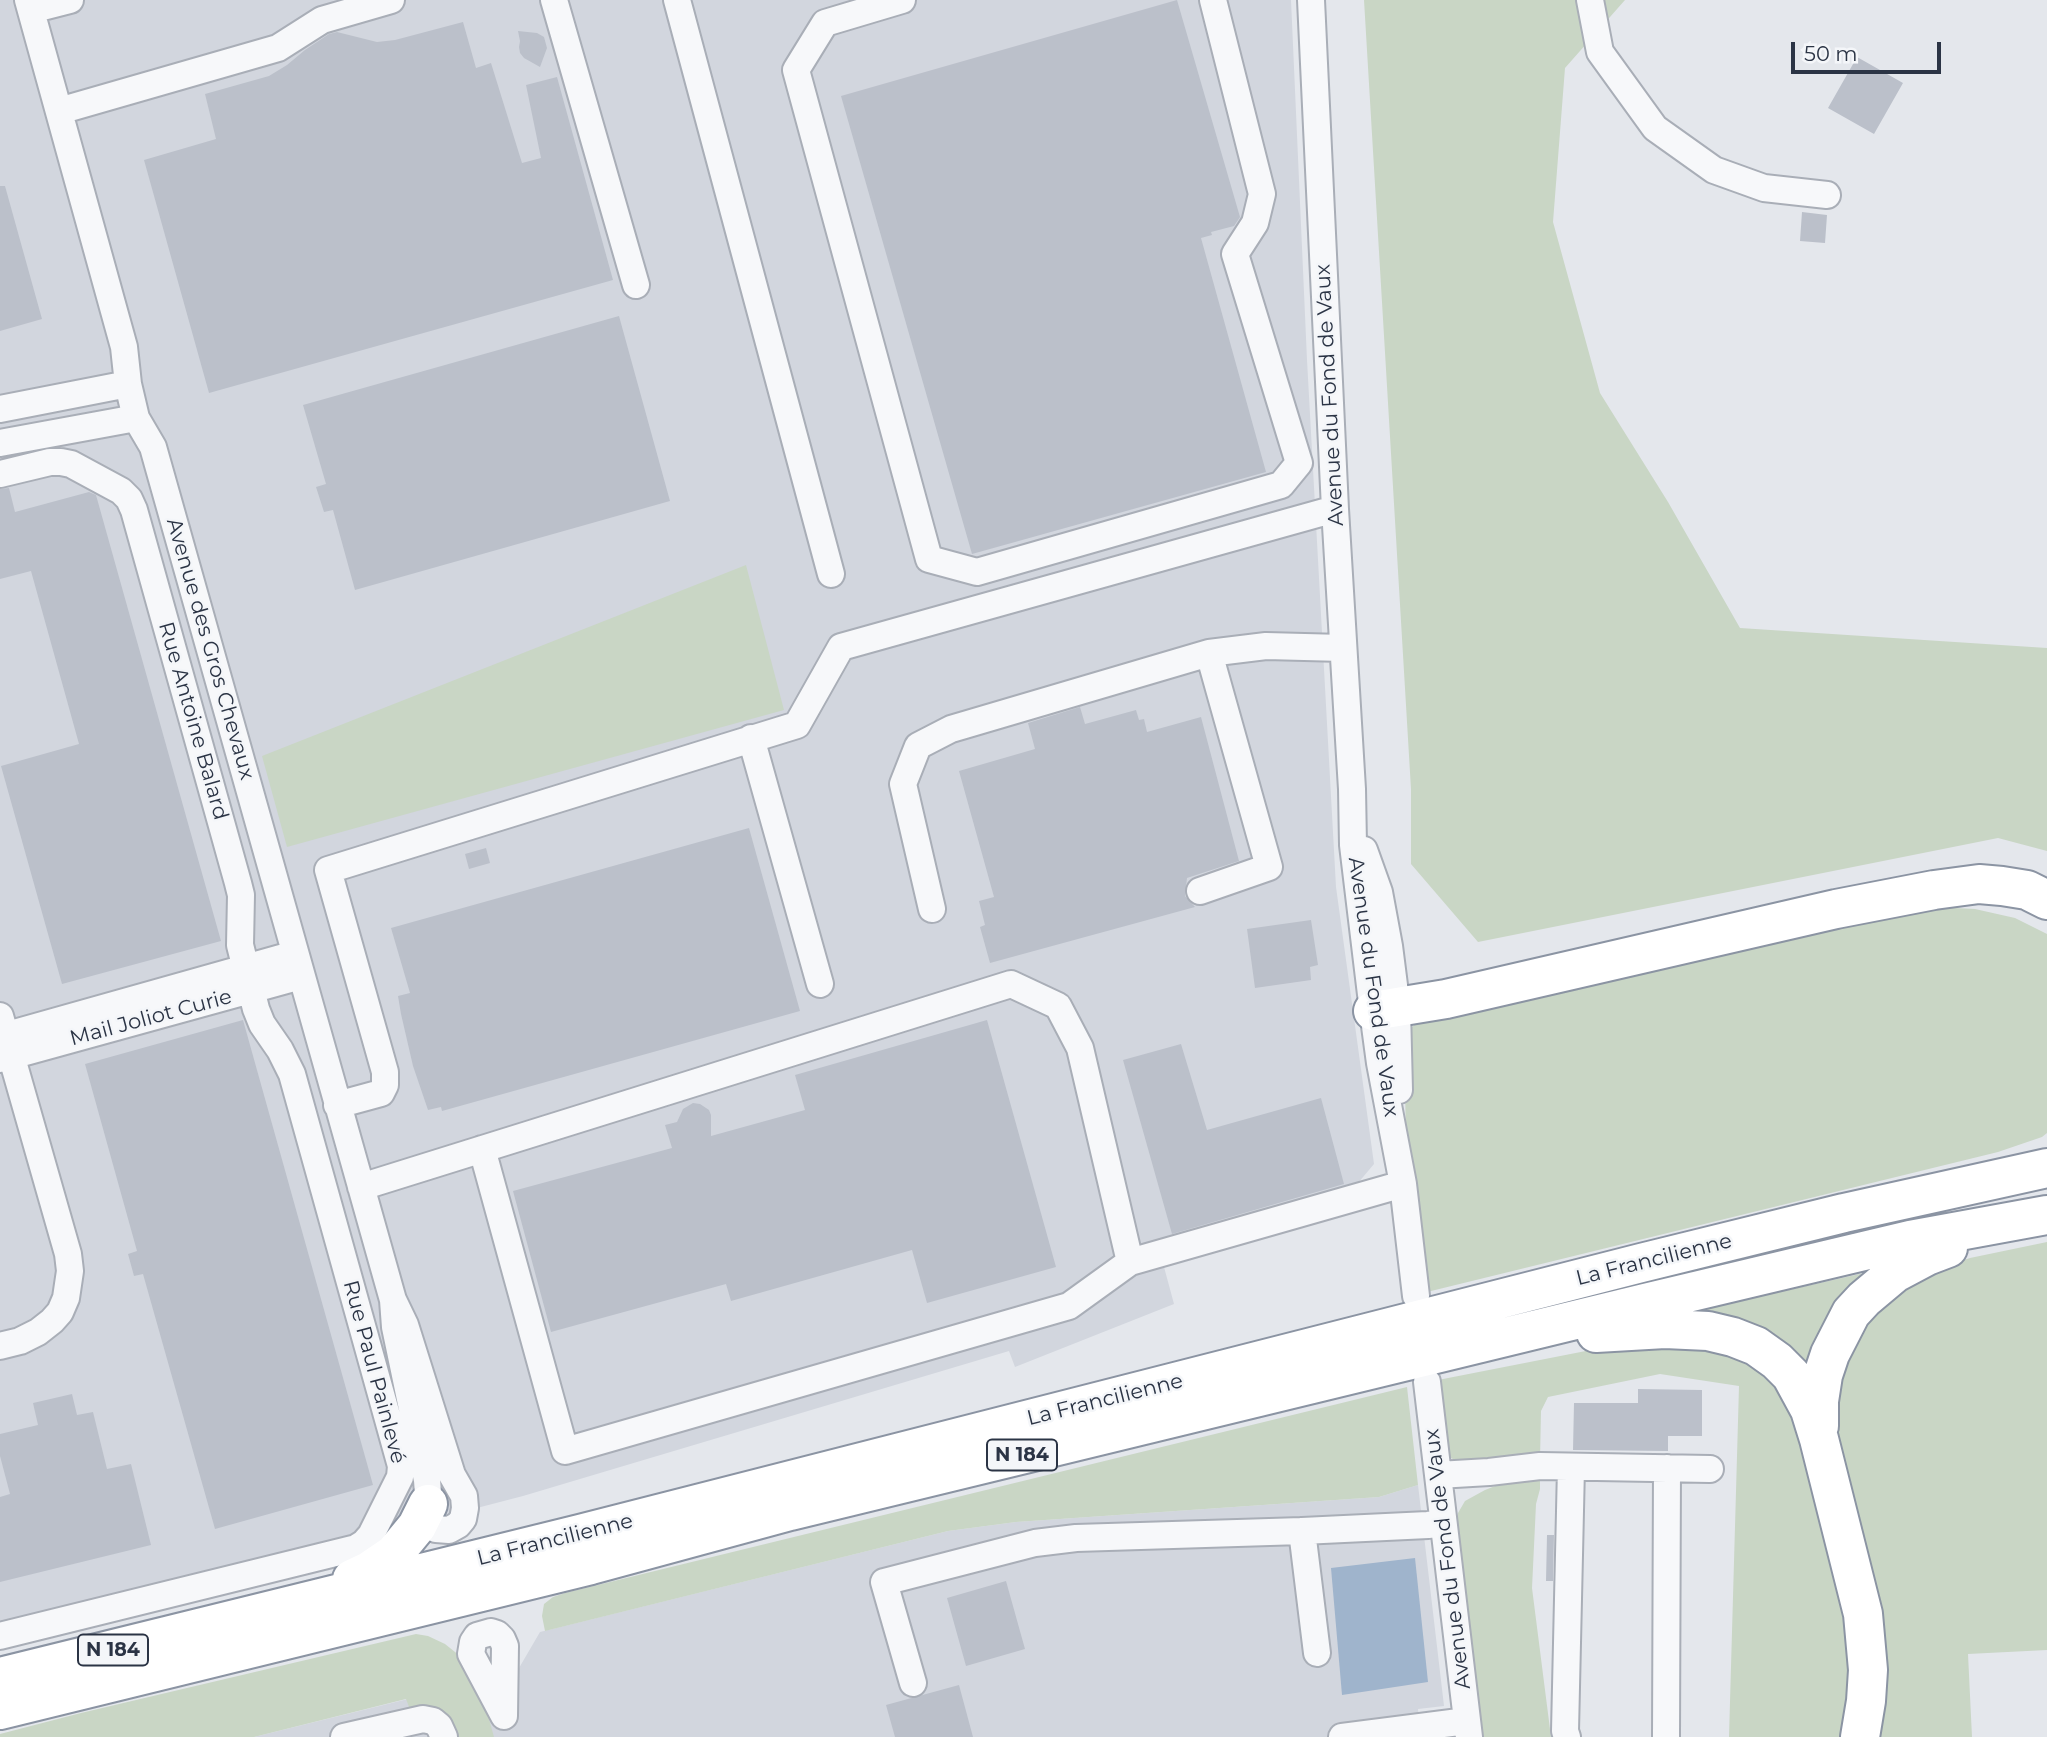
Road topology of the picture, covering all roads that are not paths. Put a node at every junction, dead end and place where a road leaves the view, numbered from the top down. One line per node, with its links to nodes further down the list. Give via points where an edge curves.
1 (70, 0): 9 (street)
2 (391, 0): 10 (street, via 322,20 278,48)
3 (554, 0): 12 (street)
4 (677, 0): 19 (street)
5 (902, 0): 6 (street, via 825,23 796,70 929,559 977,572 1281,485 1299,463 1235,254 1255,223 1262,194)
6 (1213, 0)
7 (1311, 0): 18 (street, Avenue du Fond de Vaux)
8 (1590, 0): 11 (street, via 1600,52 1655,128 1714,170 1764,188)
9 (30, 5): 10 (street, Avenue des Gros Chevaux)
10 (59, 111): 13 (street, Avenue des Gros Chevaux, via 124,346)
11 (1827, 195)
12 (636, 285)
13 (128, 384): 14 (street); 15 (street, Avenue des Gros Chevaux)
14 (0, 409)
15 (136, 418): 16 (street); 28 (street, Avenue des Gros Chevaux, via 153,447)
16 (0, 443)
17 (0, 474): 29 (street, Rue Antoine Balard, via 50,462 71,464 129,499 241,895 240,946)
18 (1335, 509): 20 (street, Avenue du Fond de Vaux); 22 (street, via 841,647 797,724)
19 (831, 574)
20 (1343, 648): 21 (street, via 1266,646); 31 (street, Avenue du Fond de Vaux, via 1352,789 1363,847 1384,914)
21 (1209, 653): 24 (street, via 1269,867); 26 (street, via 951,729 918,746 903,784)
22 (751, 738): 30 (street); 34 (street, via 328,870 385,1072 381,1093)
23 (1934, 890): 25 (highway, via 2002,886 2027,890); 27 (highway, via 2011,902); 31 (highway)
24 (1200, 891)
25 (2047, 900)
26 (932, 909)
27 (2047, 917)
28 (298, 965): 29 (street, Mail Joliot Curie); 34 (street, Avenue des Gros Chevaux)
29 (248, 979): 32 (street, Mail Joliot Curie); 33 (street, Rue Antoine Balard, via 262,1024)
30 (820, 984)
31 (1385, 1010): 38 (street, Avenue du Fond de Vaux)
32 (3, 1041): 46 (street, via 68,1254 69,1285 60,1312 38,1332)
33 (292, 1074): 57 (street, Rue Paul Painlevé, via 401,1462 400,1477 371,1535 356,1548)
34 (337, 1105): 39 (street, Avenue des Gros Chevaux)
35 (2047, 1146): 40 (highway, via 2016,1160)
36 (482, 1149): 39 (street); 42 (street, via 1011,984 1058,1006 1080,1048); 42 (street, via 565,1451 1069,1306)
37 (2047, 1168): 40 (highway, La Francilienne / N 184)
38 (1403, 1184): 42 (street); 43 (street, Avenue du Fond de Vaux)
39 (361, 1187): 44 (street, Avenue des Gros Chevaux)
40 (1844, 1213): 56 (highway, La Francilienne / N 184)
41 (2031, 1219): 45 (highway, La Francilienne / N 184, via 1910,1240); 48 (highway, via 1927,1256 1895,1273 1864,1299 1851,1313 1830,1354 1819,1401)
42 (1130, 1262)
43 (1416, 1296)
44 (393, 1300): 53 (street); 53 (street, via 466,1507 458,1525 436,1529)
45 (1484, 1343): 48 (highway, via 1665,1329 1734,1337 1756,1346 1791,1375); 61 (highway, La Francilienne / N 184, via 790,1511 590,1565)
46 (0, 1346)
47 (1427, 1382): 52 (street, Avenue du Fond de Vaux)
48 (1819, 1439): 69 (highway, via 1865,1627 1868,1670)
49 (1571, 1466): 50 (street); 52 (street); 67 (street)
50 (1667, 1468): 51 (street); 68 (street)
51 (1710, 1469)
52 (1438, 1475): 54 (street, Avenue du Fond de Vaux)
53 (428, 1504): 56 (highway, via 410,1536 369,1572)
54 (1444, 1523): 55 (street); 62 (street, Avenue du Fond de Vaux)
55 (1302, 1531): 58 (street); 60 (street, via 1035,1543 884,1583)
56 (225, 1622): 59 (highway, La Francilienne / N 184)
57 (0, 1636)
58 (1317, 1653)
59 (0, 1678)
60 (914, 1683)
61 (0, 1710)
62 (1468, 1729): 63 (street)
63 (1380, 1735): 66 (street)
64 (344, 1737): 65 (street, via 423,1719 439,1726)
65 (444, 1737)
66 (1342, 1737)
67 (1567, 1737)
68 (1667, 1737)
69 (1860, 1737)

